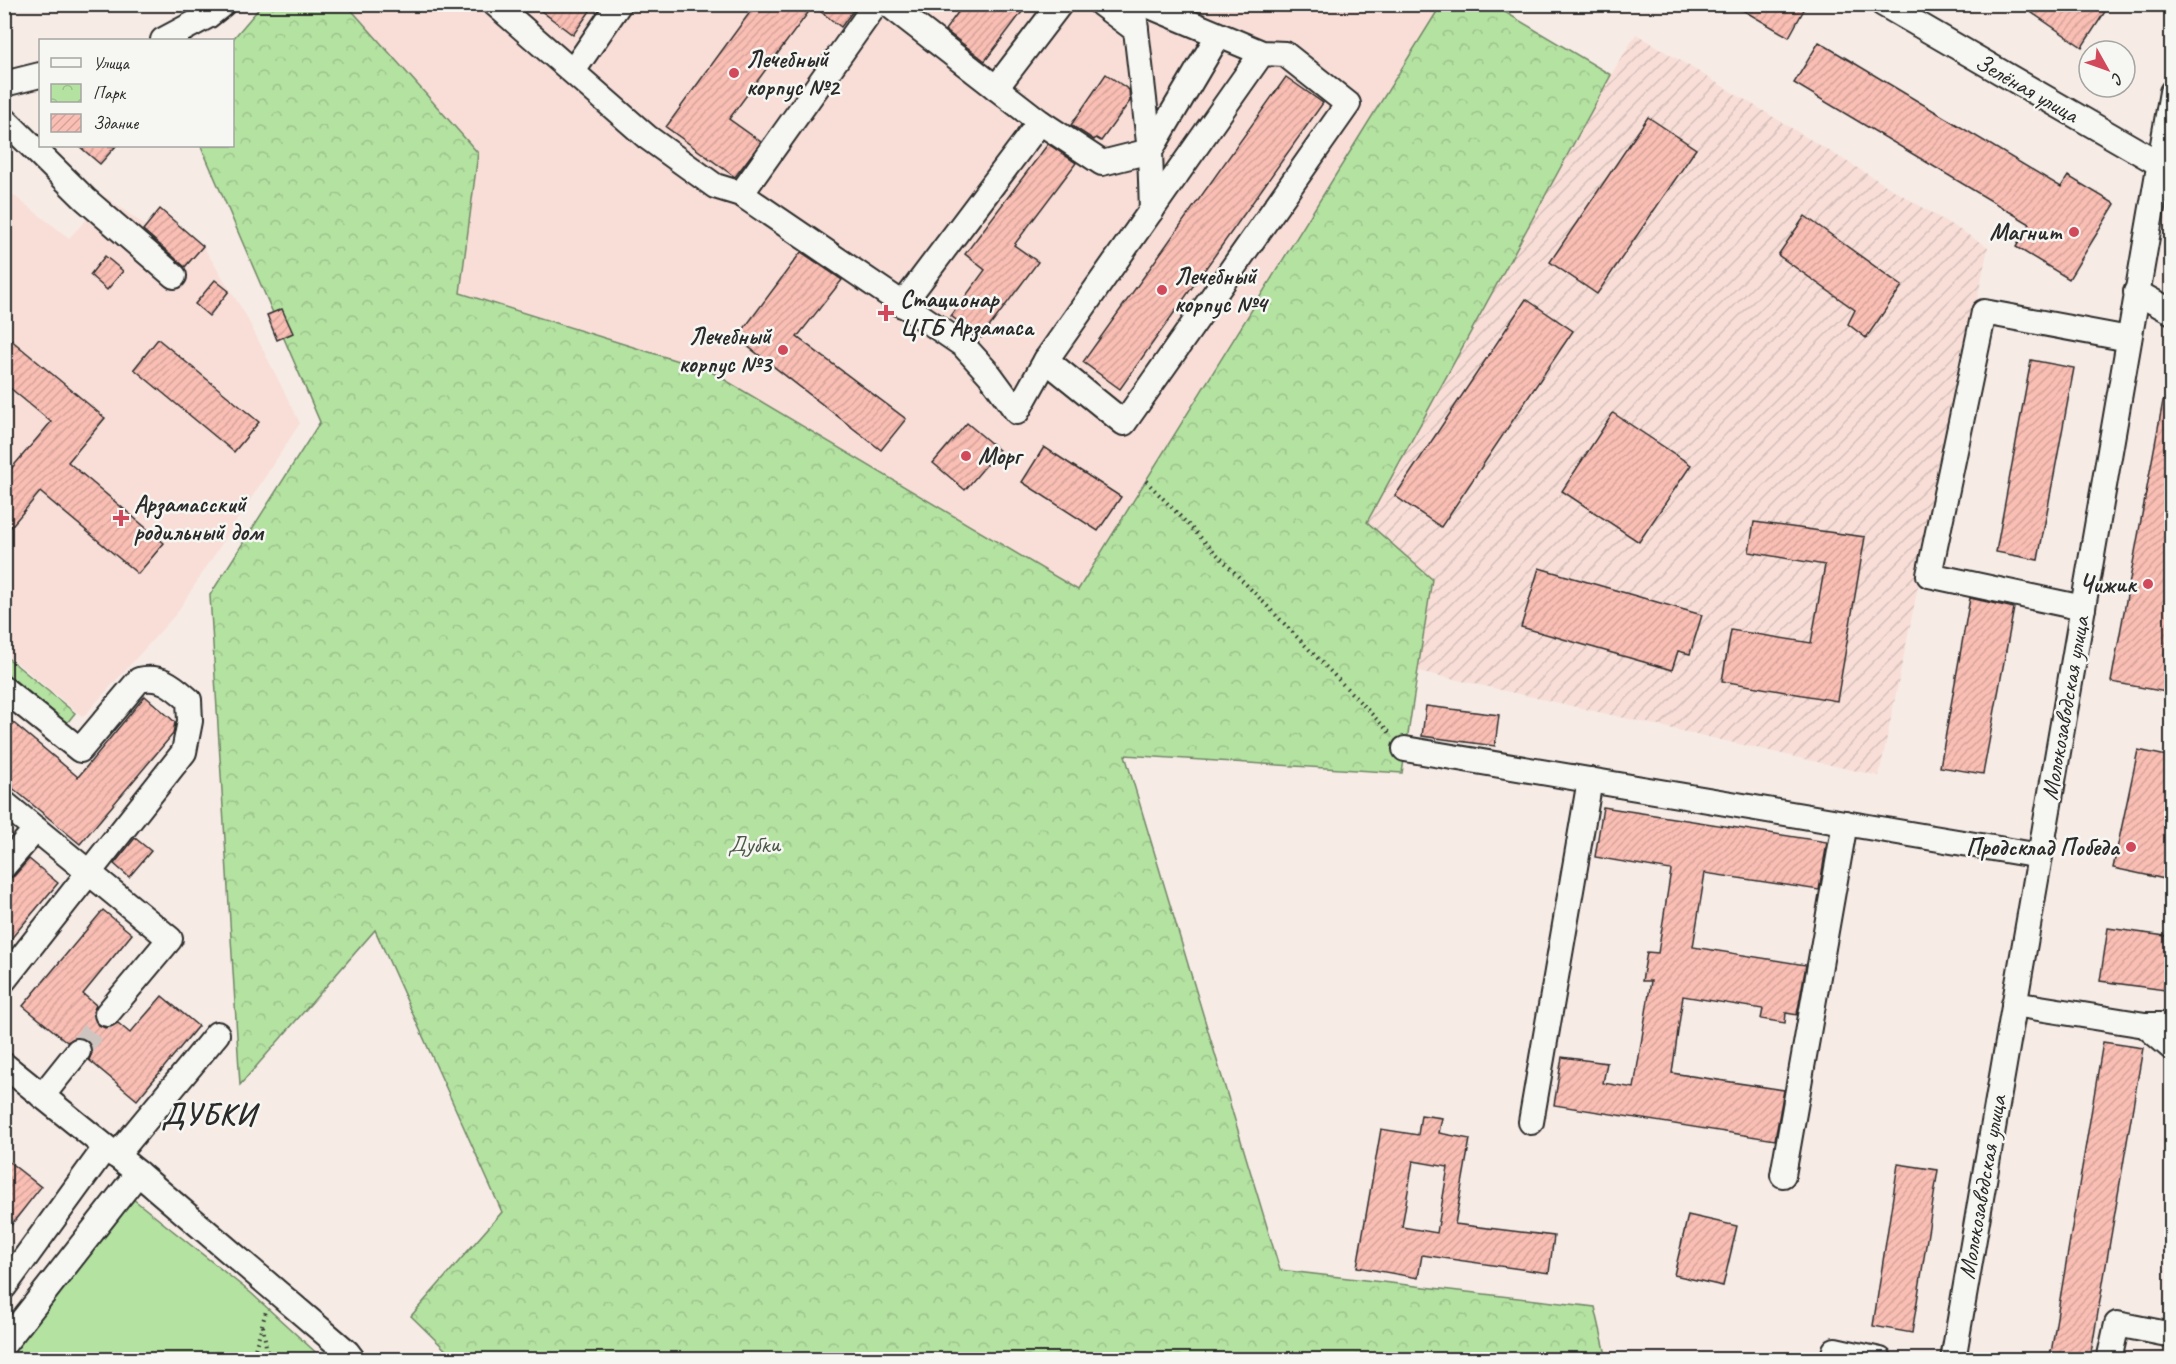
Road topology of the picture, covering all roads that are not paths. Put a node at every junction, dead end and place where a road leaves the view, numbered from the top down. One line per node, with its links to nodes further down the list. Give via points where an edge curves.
1 (223, 4): 13 (street)
2 (495, 4): 15 (street)
3 (619, 4): 15 (street)
4 (876, 4): 24 (street)
5 (888, 4): 18 (street)
6 (1060, 4): 18 (street)
7 (1101, 4): 11 (street)
8 (1133, 4): 11 (street)
9 (1145, 4): 12 (street)
10 (1883, 4): 23 (street, Зелёная улица)
11 (1136, 30): 22 (street)
12 (1218, 36): 14 (street); 22 (street)
13 (166, 39)
14 (1262, 53): 25 (street); 31 (street, via 1285,54 1348,104 1124,423)
15 (573, 71): 24 (street, via 647,137 715,186)
16 (39, 75): 17 (street)
17 (4, 84)
18 (996, 88): 21 (street)
19 (2172, 92): 23 (street, Молокозаводская улица)
20 (4, 119): 26 (street, via 85,199)
21 (1040, 122): 22 (street, via 1102,163); 28 (street)
22 (1150, 151): 25 (street)
23 (2165, 167): 27 (street, Молокозаводская улица)
24 (741, 194): 28 (street)
25 (1152, 210): 31 (street)
26 (174, 276)
27 (2136, 292): 29 (street); 30 (street, Молокозаводская улица)
28 (902, 304): 31 (street, via 963,345 1017,412)
29 (2172, 312)
30 (2129, 339): 32 (street, Молокозаводская улица); 32 (street, via 1984,312 1929,575)
31 (1046, 360)
32 (2083, 608): 39 (street, Молокозаводская улица)
33 (4, 689): 41 (street, via 80,750 139,680 152,677 167,681 189,700 190,721 184,752)
34 (1406, 749): 35 (street)
35 (1590, 780): 37 (street); 52 (street)
36 (4, 803): 38 (street)
37 (1845, 823): 39 (street); 55 (street)
38 (36, 829): 40 (street); 41 (street)
39 (2040, 856): 43 (street, Молокозаводская улица)
40 (4, 866)
41 (90, 873): 42 (street); 44 (street, via 170,939)
42 (4, 980)
43 (2014, 1004): 45 (street); 62 (street, Молокозаводская улица)
44 (107, 1014)
45 (2145, 1025): 46 (street); 48 (street)
46 (2172, 1025)
47 (217, 1034): 53 (street)
48 (2172, 1048)
49 (78, 1052): 51 (street)
50 (4, 1065): 51 (street)
51 (42, 1096): 53 (street)
52 (1531, 1122)
53 (111, 1152): 54 (street); 56 (street)
54 (138, 1173): 58 (street); 59 (street)
55 (1783, 1175)
56 (4, 1287)
57 (2172, 1335): 63 (street, via 2117,1324)
58 (4, 1344)
59 (353, 1359)
60 (1833, 1359): 61 (street, via 1835,1350)
61 (1880, 1359)
62 (1953, 1359)
63 (2109, 1359)

